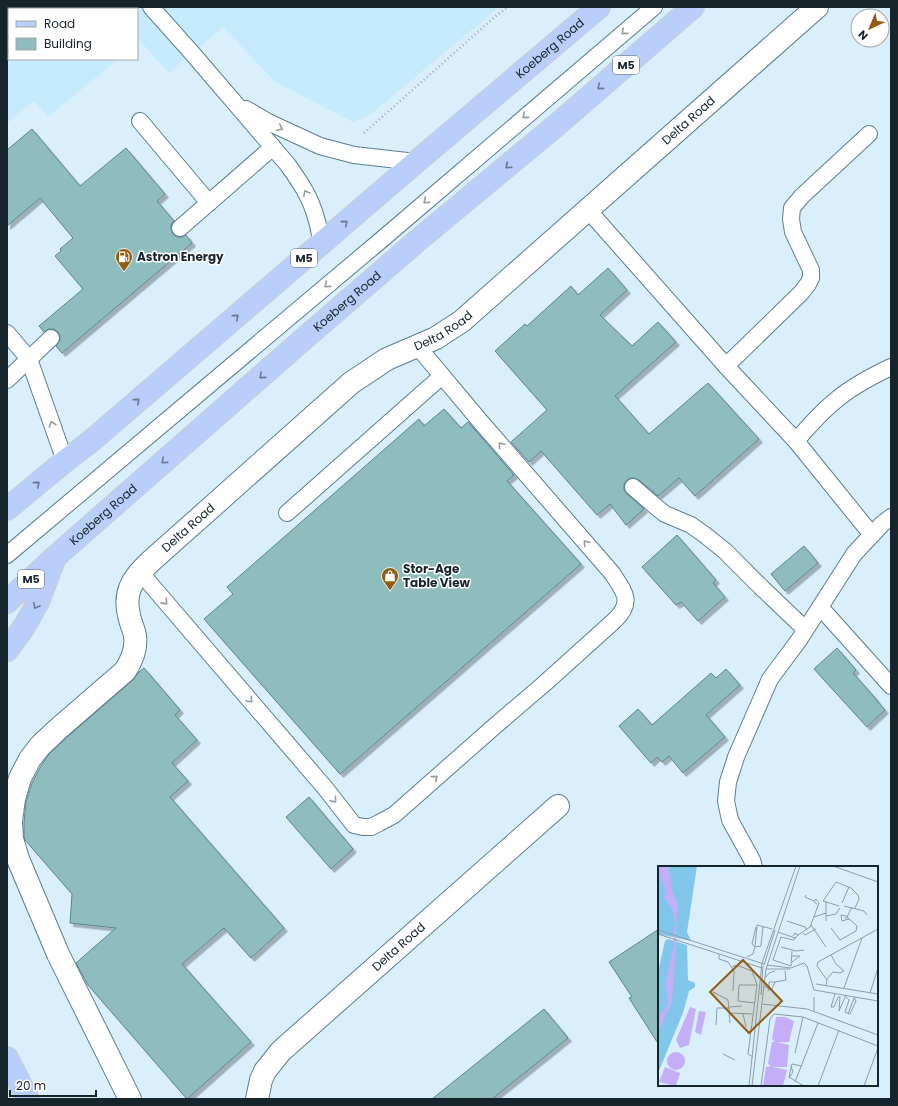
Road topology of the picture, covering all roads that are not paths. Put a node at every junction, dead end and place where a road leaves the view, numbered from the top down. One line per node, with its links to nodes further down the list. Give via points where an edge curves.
1 (151, 7): 6 (lane)
2 (599, 7): 10 (main road, Koeberg Road / M5)
3 (654, 7): 30 (lane, one-way to 30)
4 (693, 7): 31 (main road, Koeberg Road / M5, one-way to 31, via 423,236)
5 (817, 7): 12 (street, Delta Road)
6 (234, 102): 9 (lane); 10 (lane, one-way to 10, via 268,122 320,146 354,155)
7 (140, 121): 11 (lane)
8 (868, 134): 19 (lane, via 792,208 793,232 811,270 808,284)
9 (273, 147): 11 (lane); 14 (lane, one-way to 9, via 316,218 302,185)
10 (416, 162): 14 (main road, Koeberg Road / M5, one-way to 10)
11 (209, 203): 13 (lane)
12 (588, 210): 17 (street, Delta Road, via 462,321); 19 (lane)
13 (180, 228)
14 (322, 243): 24 (main road, Koeberg Road / M5, one-way to 14)
15 (7, 333): 18 (lane)
16 (52, 338): 18 (lane)
17 (418, 347): 21 (lane); 32 (street, Delta Road, via 387,359 352,383)
18 (29, 359): 22 (lane); 24 (lane, one-way to 18)
19 (726, 366): 23 (lane)
20 (891, 367): 23 (lane, via 836,400)
21 (442, 376): 27 (lane); 32 (lane, one-way to 21, via 354,825 371,827 394,814 610,625 622,613 626,597 612,573)
22 (7, 380)
23 (796, 441): 29 (lane)
24 (65, 461): 26 (main road, Koeberg Road / M5, one-way to 24)
25 (634, 488): 35 (lane, via 665,514 705,534)
26 (7, 509)
27 (287, 513)
28 (891, 517): 29 (lane)
29 (872, 535): 34 (lane, via 854,554)
30 (7, 555)
31 (55, 557): 33 (main road, Koeberg Road / M5); 36 (main road, one-way to 36, via 38,602)
32 (140, 572): 42 (street, Delta Road, via 130,587 128,597 128,614 135,636 135,649 131,661 125,671 58,729 30,759 20,778 11,821 12,839 18,859 58,954)
33 (7, 602)
34 (820, 607): 35 (lane); 37 (lane)
35 (805, 629): 39 (lane, via 770,679 736,757 728,782 726,801 730,820)
36 (7, 650)
37 (891, 686)
38 (558, 806): 43 (street, Delta Road, via 281,1051 265,1070)
39 (754, 866)
40 (7, 1058): 41 (main road)
41 (28, 1099)
42 (130, 1099)
43 (257, 1099)

